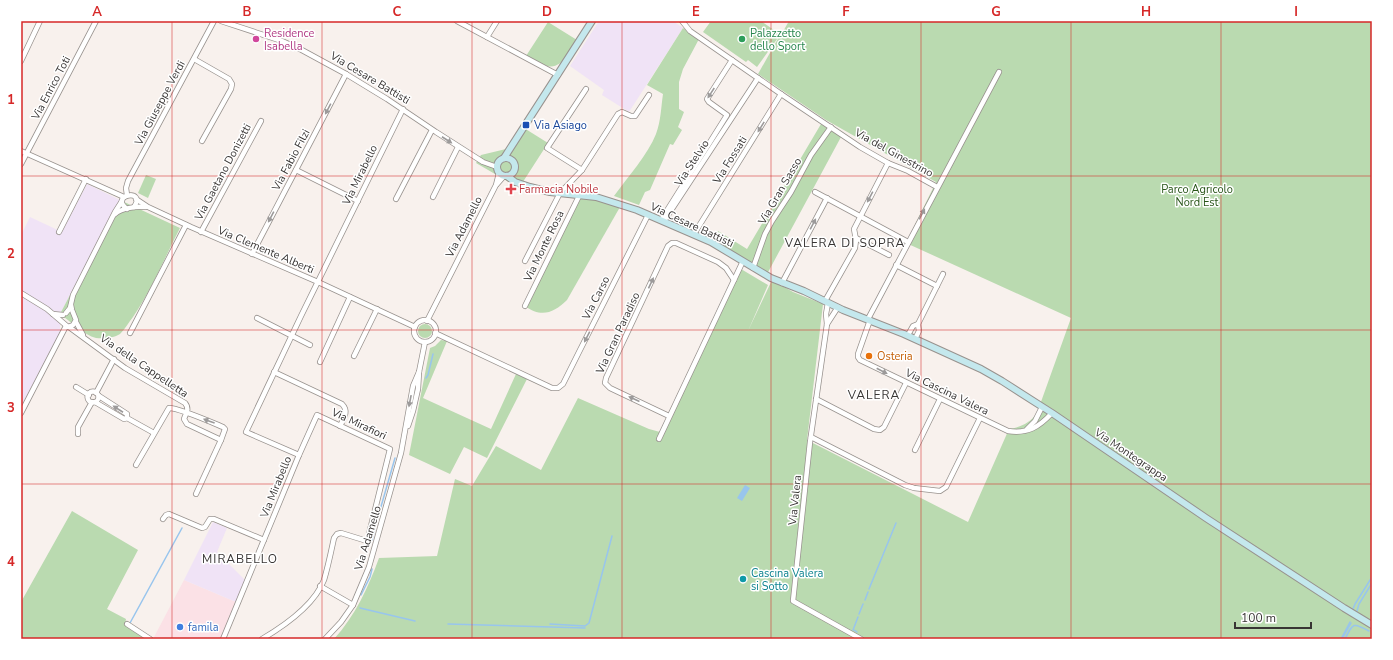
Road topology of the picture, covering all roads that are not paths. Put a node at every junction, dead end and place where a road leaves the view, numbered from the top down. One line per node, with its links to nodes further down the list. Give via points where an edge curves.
1 (40, 21): 13 (street)
2 (96, 21): 31 (street, Via Enrico Toti)
3 (214, 21): 11 (street, Via Giuseppe Verdi)
4 (221, 21): 9 (street, Via Cesare Battisti)
5 (457, 21): 10 (street)
6 (497, 21): 10 (street)
7 (592, 21): 16 (street)
8 (682, 21): 12 (street, Via del Ginestrino, via 690,30)
9 (232, 23): 15 (street, Via Cesare Battisti, via 289,44)
10 (487, 37): 16 (street)
11 (194, 59): 27 (street, via 231,82 231,89); 47 (street, Via Giuseppe Verdi, via 128,181)
12 (732, 60): 17 (street, Via del Ginestrino); 22 (street, one-way to 22, via 707,99)
13 (21, 61)
14 (999, 72): 41 (street)
15 (346, 74): 21 (street, Via Cesare Battisti); 36 (street, Via Fabio Filzi, one-way to 36)
16 (558, 74): 29 (street)
17 (758, 78): 19 (street, Via del Ginestrino); 23 (street, Via Stelvio)
18 (586, 89): 37 (street, via 547,148)
19 (781, 94): 25 (street, Via del Ginestrino); 62 (street, Via Fossati, one-way to 62)
20 (650, 95): 37 (street, via 635,116 619,113)
21 (403, 109): 26 (street, Via Cesare Battisti); 51 (street, Via Mirabello)
22 (727, 115): 23 (street); 58 (street, Via Stelvio)
23 (734, 115): 58 (street, Via Stelvio)
24 (261, 121): 61 (street, Via Gaetano Donizetti)
25 (831, 127): 34 (street, Via del Ginestrino); 70 (street, Via Gran Sasso, via 811,155 772,221)
26 (432, 130): 28 (street, Via Cesare Battisti, one-way to 28); 50 (street)
27 (202, 141)
28 (458, 147): 39 (street, Via Cesare Battisti); 46 (street)
29 (511, 148): 32 (street); 33 (street)
30 (21, 151): 31 (street)
31 (26, 153): 35 (street, Via Enrico Toti); 40 (street)
32 (504, 158): 33 (street); 39 (street, via 499,161)
33 (512, 160): 38 (street)
34 (888, 163): 41 (street, Via del Ginestrino); 57 (street, one-way to 57)
35 (21, 164)
36 (296, 170): 51 (street); 65 (street, Via Fabio Filzi, one-way to 65)
37 (582, 170): 44 (street)
38 (514, 172): 39 (street); 42 (street, Via Cesare Battisti, via 521,180)
39 (502, 173): 42 (street, Via Cesare Battisti, via 518,183); 88 (street, Via Adamello)
40 (86, 179): 47 (street); 60 (street)
41 (937, 187): 64 (street, Via del Ginestrino, one-way to 41)
42 (542, 190): 44 (street, Via Cesare Battisti)
43 (815, 192): 48 (street)
44 (560, 193): 45 (street, Via Cesare Battisti); 67 (street)
45 (580, 194): 55 (street, Via Cesare Battisti, via 607,200); 80 (street, Via Monte Rosa)
46 (433, 197)
47 (124, 198): 49 (street, via 133,196); 54 (street, via 123,206); 56 (street, Via Giuseppe Verdi)
48 (827, 198): 57 (street); 74 (street, one-way to 48)
49 (136, 199): 52 (street); 53 (street, Via Clemente Alberti)
50 (396, 199)
51 (358, 201): 73 (street, Via Mirabello)
52 (134, 207): 53 (street, Via Clemente Alberti); 54 (street)
53 (148, 207): 59 (street, Via Clemente Alberti)
54 (126, 209): 56 (street)
55 (648, 215): 58 (street, Via Cesare Battisti); 95 (street, Via Carso, one-way to 95, via 563,384 558,388 552,388)
56 (114, 216): 78 (street, Via Giuseppe Verdi)
57 (860, 216): 63 (street, via 854,230); 64 (street)
58 (663, 221): 62 (street, Via Cesare Battisti)
59 (186, 225): 61 (street, Via Clemente Alberti); 94 (street)
60 (59, 232)
61 (201, 232): 65 (street, Via Clemente Alberti)
62 (694, 234): 68 (street, Via Cesare Battisti)
63 (856, 238): 66 (street); 79 (street, via 855,248)
64 (908, 242): 69 (street, Via del Ginestrino)
65 (252, 254): 73 (street, Via Clemente Alberti)
66 (889, 255)
67 (525, 261)
68 (743, 261): 70 (street, Via Cesare Battisti); 72 (street)
69 (896, 265): 75 (street); 87 (street, Via del Ginestrino)
70 (753, 268): 74 (street, Via Cesare Battisti)
71 (943, 274): 75 (street)
72 (734, 280): 117 (street); 117 (street, Via Gran Paradiso, one-way to 72, via 610,388 605,383 668,246 677,243 716,261 725,267)
73 (318, 282): 77 (street, Via Clemente Alberti); 96 (street, Via Mirabello)
74 (782, 283): 79 (street, Via Cesare Battisti)
75 (937, 286): 91 (street)
76 (21, 293): 83 (street, Via della Cappelletta)
77 (350, 297): 82 (street, Via Clemente Alberti); 104 (street)
78 (71, 302): 84 (street, Via Giuseppe Verdi); 85 (street)
79 (827, 302): 81 (street, Via Cesare Battisti); 90 (street, Via Valera)
80 (525, 306)
81 (838, 307): 87 (street, Via Cesare Battisti); 90 (street, Via Valera)
82 (377, 309): 93 (street, Via Clemente Alberti); 102 (street)
83 (52, 313): 84 (street, Via della Cappelletta); 92 (street, Via della Cappelletta)
84 (65, 314): 85 (street); 92 (street, via 62,320)
85 (74, 314): 89 (street)
86 (257, 318): 96 (street)
87 (869, 320): 97 (street, Via Montegrappa); 106 (street, Via Cascina Valera, one-way to 106, via 858,357)
88 (427, 321): 93 (street, via 419,322); 95 (street, via 434,326)
89 (76, 322): 92 (street, via 73,325); 98 (street, Via della Cappelletta)
90 (827, 324): 110 (street, Via Valera)
91 (918, 324): 97 (street, via 913,326); 99 (street)
92 (66, 325): 98 (street, Via della Cappelletta); 114 (street)
93 (415, 327): 100 (street, via 416,337)
94 (130, 333)
95 (435, 333): 100 (street, via 432,339)
96 (291, 335): 101 (street); 105 (street, Via Mirabello)
97 (908, 335): 99 (street, Via Montegrappa)
98 (85, 338): 103 (street, Via della Cappelletta)
99 (915, 339): 113 (street, Via Montegrappa, via 987,372)
100 (425, 342): 136 (street, Via Adamello, via 419,372 413,386 400,457 375,548)
101 (310, 345)
102 (354, 356)
103 (114, 359): 108 (street); 115 (street, Via della Cappelletta, via 184,403 188,408)
104 (320, 362)
105 (274, 372): 120 (street, via 342,404 346,412); 128 (street, Via Mirabello, via 246,432)
106 (906, 383): 110 (street, via 880,430); 111 (street, Via Cascina Valera)
107 (76, 387): 109 (street)
108 (97, 394): 109 (street, via 93,392); 112 (street, via 98,401); 118 (street, one-way to 108, via 127,414)
109 (89, 395): 112 (street, via 88,399)
110 (816, 399): 124 (street, Via Valera)
111 (940, 399): 119 (street, Via Cascina Valera); 127 (street)
112 (93, 402): 118 (street); 123 (street, via 78,427)
113 (1042, 407): 116 (street, Via Montegrappa); 121 (street, via 1034,423)
114 (21, 413)
115 (186, 413): 122 (street, Via della Cappelletta, via 169,408); 126 (street, Via della Cappelletta, via 186,423); 126 (street, Via della Cappelletta, one-way to 115, via 224,427)
116 (1052, 413): 121 (street, via 1041,424); 138 (street, Via Montegrappa, via 1212,522)
117 (669, 416): 125 (street)
118 (127, 418): 122 (street)
119 (980, 418): 121 (street, Via Cascina Valera, via 1008,431); 124 (street, via 946,487 939,492 905,485)
120 (340, 426): 128 (street, Via Mirafiori, via 317,415); 132 (street, Via Mirafiori, via 390,449)
121 (1024, 431)
122 (154, 433): 129 (street, Via della Cappelletta)
123 (78, 434)
124 (811, 437): 143 (street, Via Valera, via 793,601)
125 (659, 439)
126 (221, 440): 130 (street)
127 (915, 450)
128 (299, 455): 133 (street, Via Mirabello)
129 (136, 465)
130 (196, 494)
131 (163, 519): 133 (street, via 169,514 202,528 210,519 214,519)
132 (369, 534)
133 (264, 540): 140 (street, Via Mirabello)
134 (367, 541): 135 (street, via 336,534 324,580)
135 (320, 586): 136 (street); 141 (street, via 298,614)
136 (353, 605): 142 (street, Via Adamello)
137 (127, 624): 139 (street)
138 (1372, 625)
139 (150, 639)
140 (223, 639)
141 (262, 639)
142 (325, 639)
143 (861, 639)

